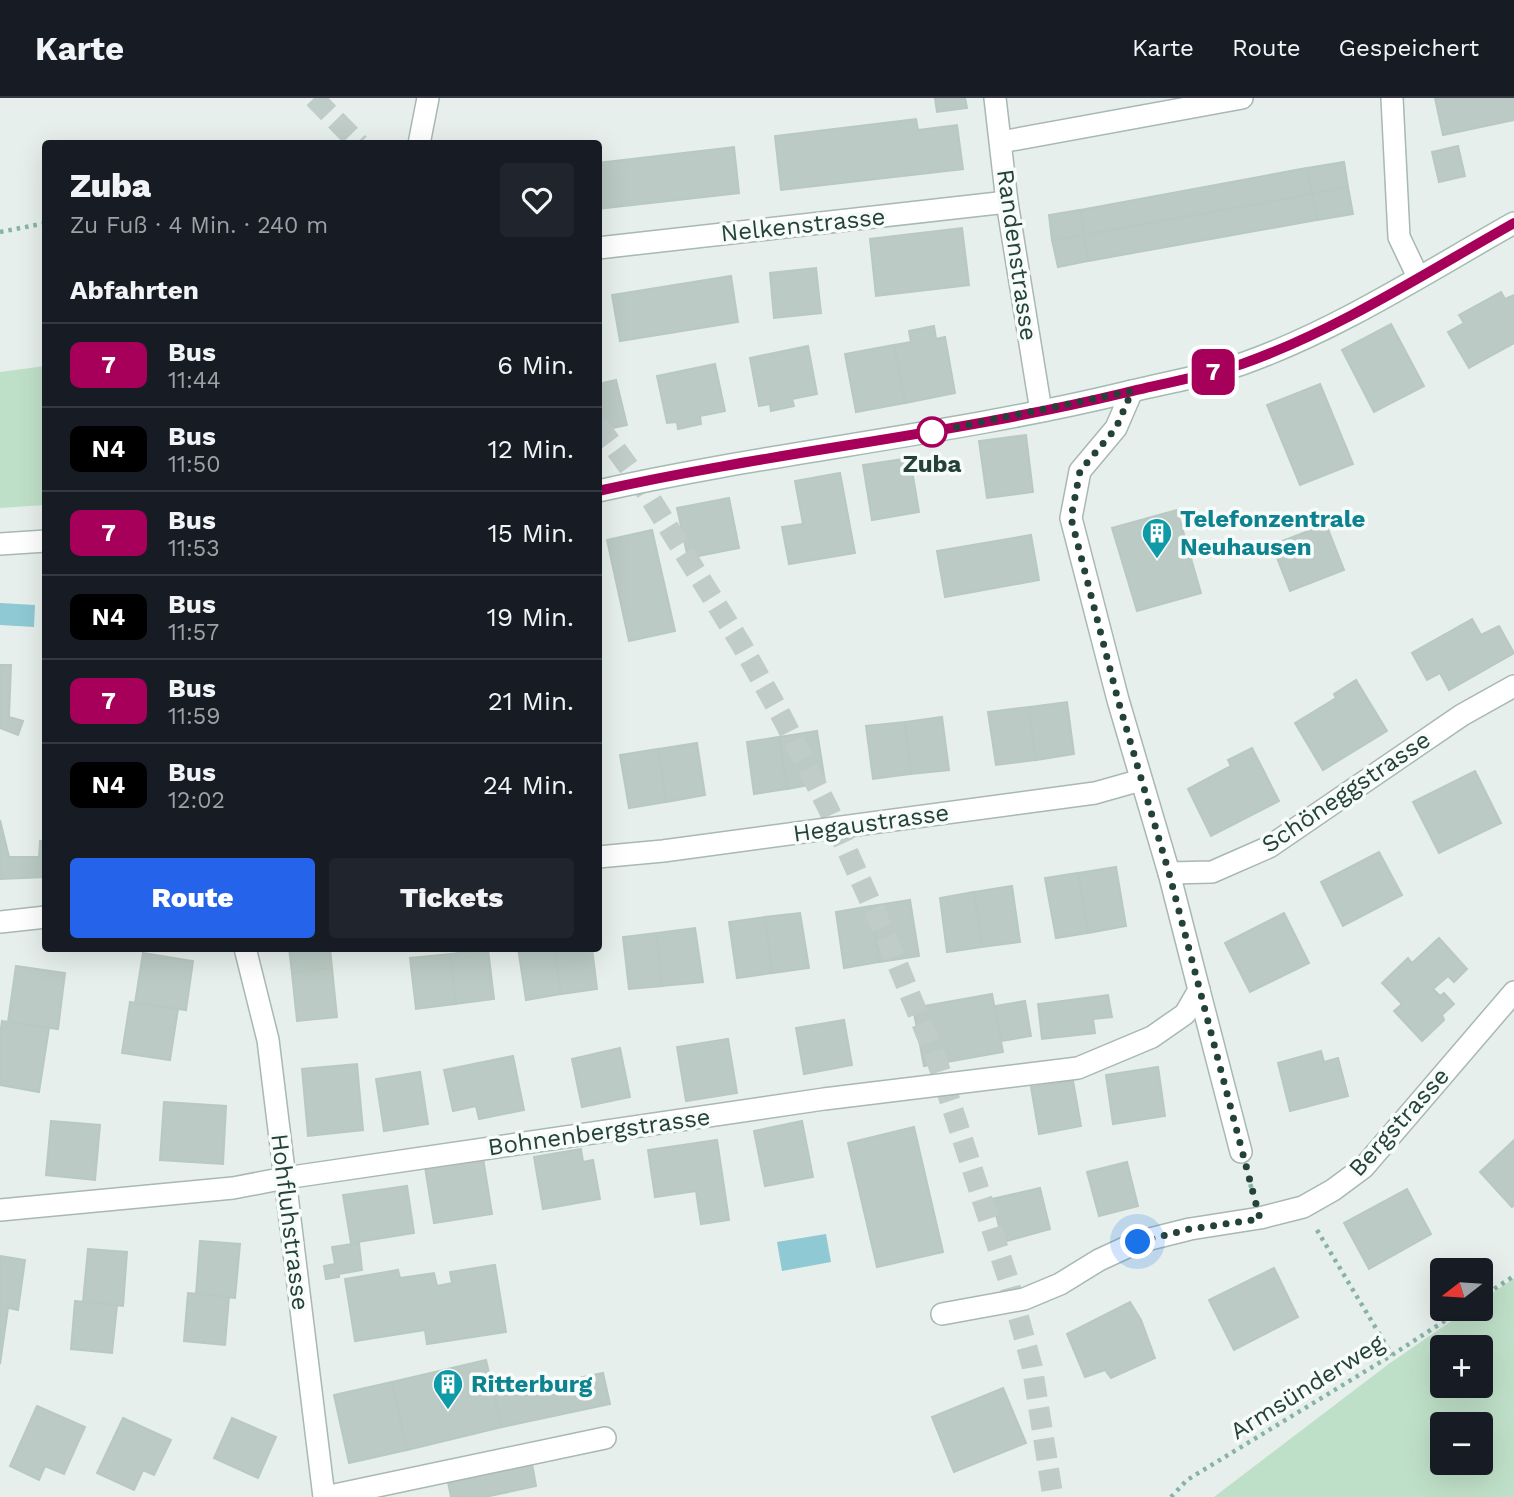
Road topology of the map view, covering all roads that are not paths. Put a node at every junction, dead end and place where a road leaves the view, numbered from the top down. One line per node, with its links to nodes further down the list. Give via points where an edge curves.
1 (429, 98): 5 (street)
2 (995, 98): 6 (street, Randenstrasse)
3 (1242, 98): 6 (street)
4 (1392, 98): 10 (street, via 1399,237)
5 (420, 140)
6 (1001, 142): 7 (street, Randenstrasse)
7 (1007, 202): 9 (street, Nelkenstrasse); 12 (street, Randenstrasse)
8 (1514, 223): 10 (street)
9 (602, 248)
10 (1418, 277): 11 (street, via 1301,341 1239,365)
11 (1132, 391): 12 (street); 17 (street, via 1116,428 1080,471 1071,518)
12 (1041, 411): 13 (street)
13 (602, 490)
14 (42, 541): 15 (street)
15 (0, 544)
16 (1514, 686): 19 (street, Schöneggstrasse, via 1462,715 1269,847 1212,872)
17 (1141, 780): 18 (street, Hegaustrasse, via 1095,793); 19 (street)
18 (602, 857)
19 (1169, 873): 23 (street)
20 (42, 917): 21 (street)
21 (0, 922)
22 (247, 952): 26 (street, Hohfluhstrasse, via 268,1040)
23 (1199, 990): 25 (street); 26 (street, Bohnenbergstrasse, via 1185,1014 1152,1037 1078,1068 824,1099)
24 (1514, 992): 28 (street, Bergstrasse, via 1364,1167 1303,1207 1138,1242 1024,1299)
25 (1241, 1152)
26 (285, 1178): 27 (street, Bohnenbergstrasse, via 233,1188); 30 (street, Hohfluhstrasse)
27 (0, 1210)
28 (942, 1314)
29 (605, 1438): 30 (street)
30 (325, 1497)

